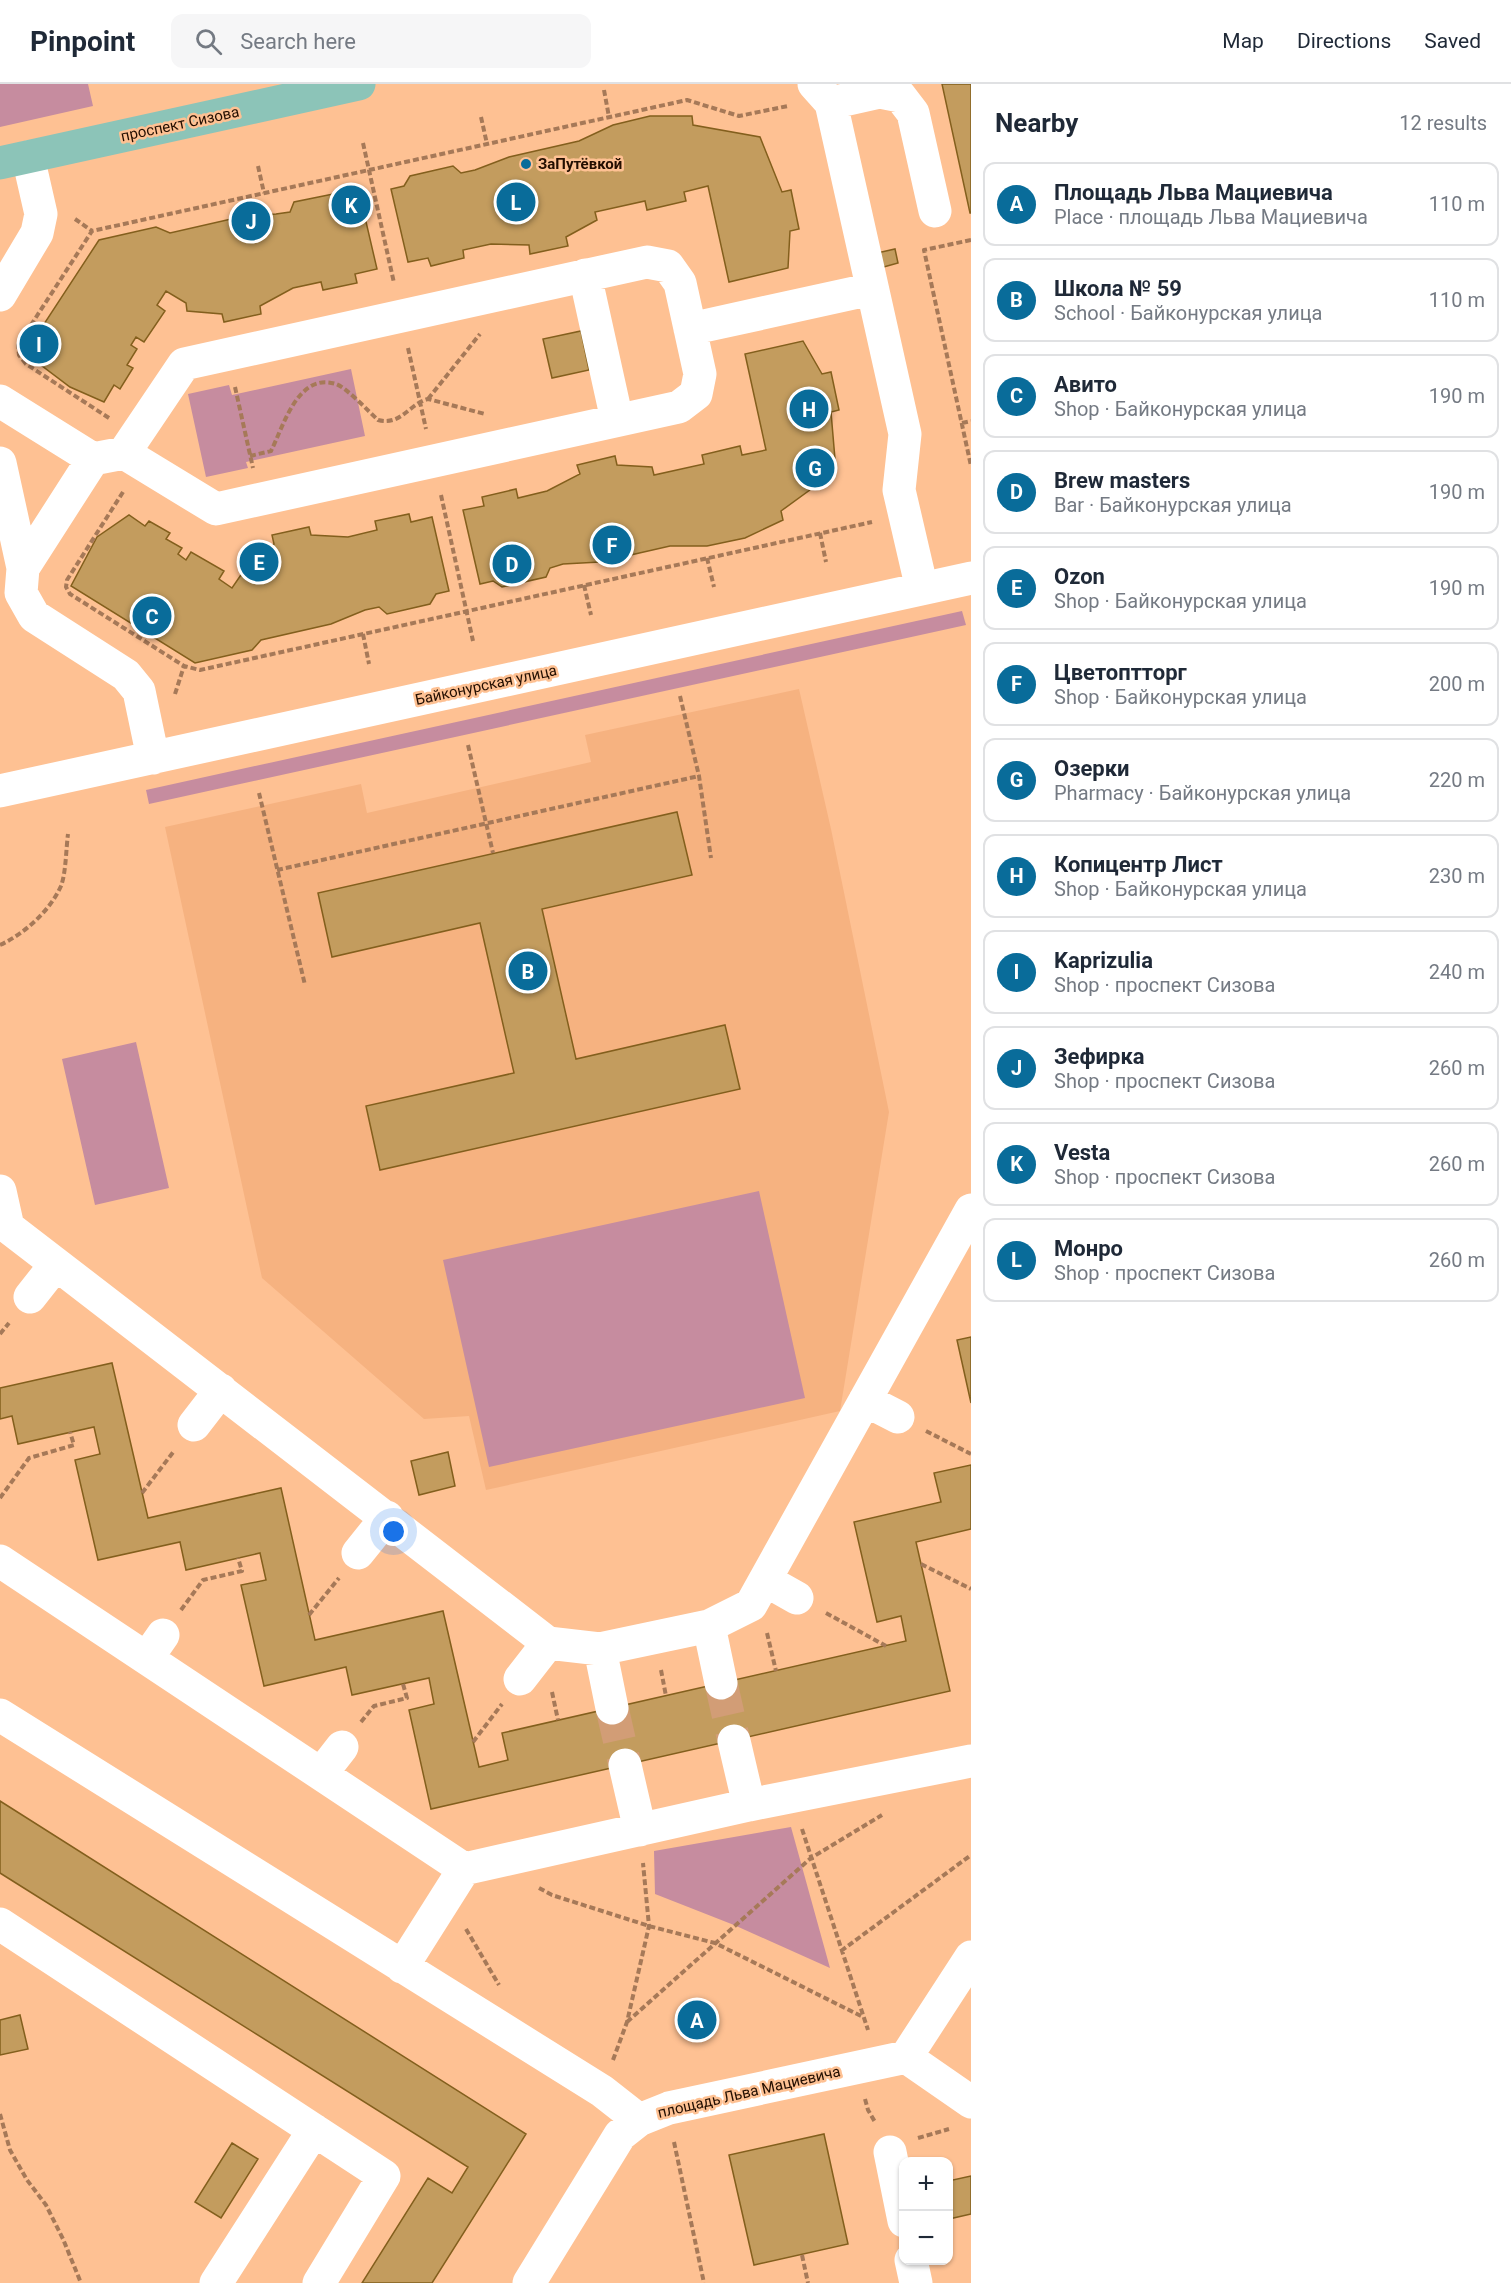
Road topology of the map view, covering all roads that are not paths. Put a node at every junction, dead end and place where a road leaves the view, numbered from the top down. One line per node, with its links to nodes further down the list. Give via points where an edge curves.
1 (359, 84): 3 (main road, проспект Сизова)
2 (813, 97): 4 (street, via 880,92 900,96 913,112); 6 (street)
3 (14, 160): 7 (street, via 40,214 37,233)
4 (935, 211)
5 (585, 275): 8 (street, via 647,262 668,266 680,283); 10 (street); 11 (street, via 184,364)
6 (872, 289): 8 (street); 15 (street, via 905,434 899,490)
7 (0, 295)
8 (690, 329): 10 (street, via 700,374 696,394 679,407)
9 (0, 401): 11 (street)
10 (617, 420): 11 (street, via 216,509)
11 (123, 453): 13 (street)
12 (0, 463): 13 (street)
13 (23, 568): 16 (street, via 21,593 34,616 126,675 139,691)
14 (971, 578): 15 (street, Байконурская улица)
15 (922, 589): 16 (street, Байконурская улица)
16 (153, 758): 17 (street, Байконурская улица)
17 (0, 791)
18 (0, 1191): 20 (street, via 8,1227)
19 (969, 1217): 23 (street)
20 (56, 1264): 21 (street); 22 (street)
21 (30, 1297)
22 (221, 1390): 25 (street); 26 (street)
23 (865, 1400): 24 (street); 29 (street)
24 (898, 1417)
25 (194, 1425)
26 (387, 1517): 27 (street); 32 (street)
27 (358, 1553)
28 (0, 1561): 42 (street, via 155,1647)
29 (765, 1580): 30 (street); 31 (street, via 752,1605)
30 (797, 1598)
31 (709, 1626): 33 (street); 35 (street)
32 (548, 1643): 33 (street); 34 (street)
33 (600, 1649): 36 (street)
34 (520, 1679)
35 (721, 1683)
36 (612, 1708)
37 (0, 1715): 48 (street)
38 (734, 1741): 43 (street)
39 (342, 1747): 42 (street)
40 (971, 1761): 43 (street)
41 (625, 1765): 44 (street)
42 (321, 1774): 45 (street)
43 (748, 1804): 44 (street)
44 (640, 1830): 45 (street)
45 (476, 1867): 48 (street, via 447,1897)
46 (0, 1924): 52 (street)
47 (971, 1957): 49 (street)
48 (402, 1967): 51 (street, via 602,2091)
49 (906, 2057): 50 (street); 51 (street, площадь Льва Мациевича, via 669,2108)
50 (971, 2102)
51 (639, 2120): 58 (street, площадь Льва Мациевича, via 620,2135)
52 (314, 2130): 56 (street); 57 (street, via 384,2176)
53 (900, 2146): 54 (street)
54 (903, 2211)
55 (912, 2265): 59 (street)
56 (216, 2283)
57 (319, 2283)
58 (529, 2283)
59 (916, 2283)

